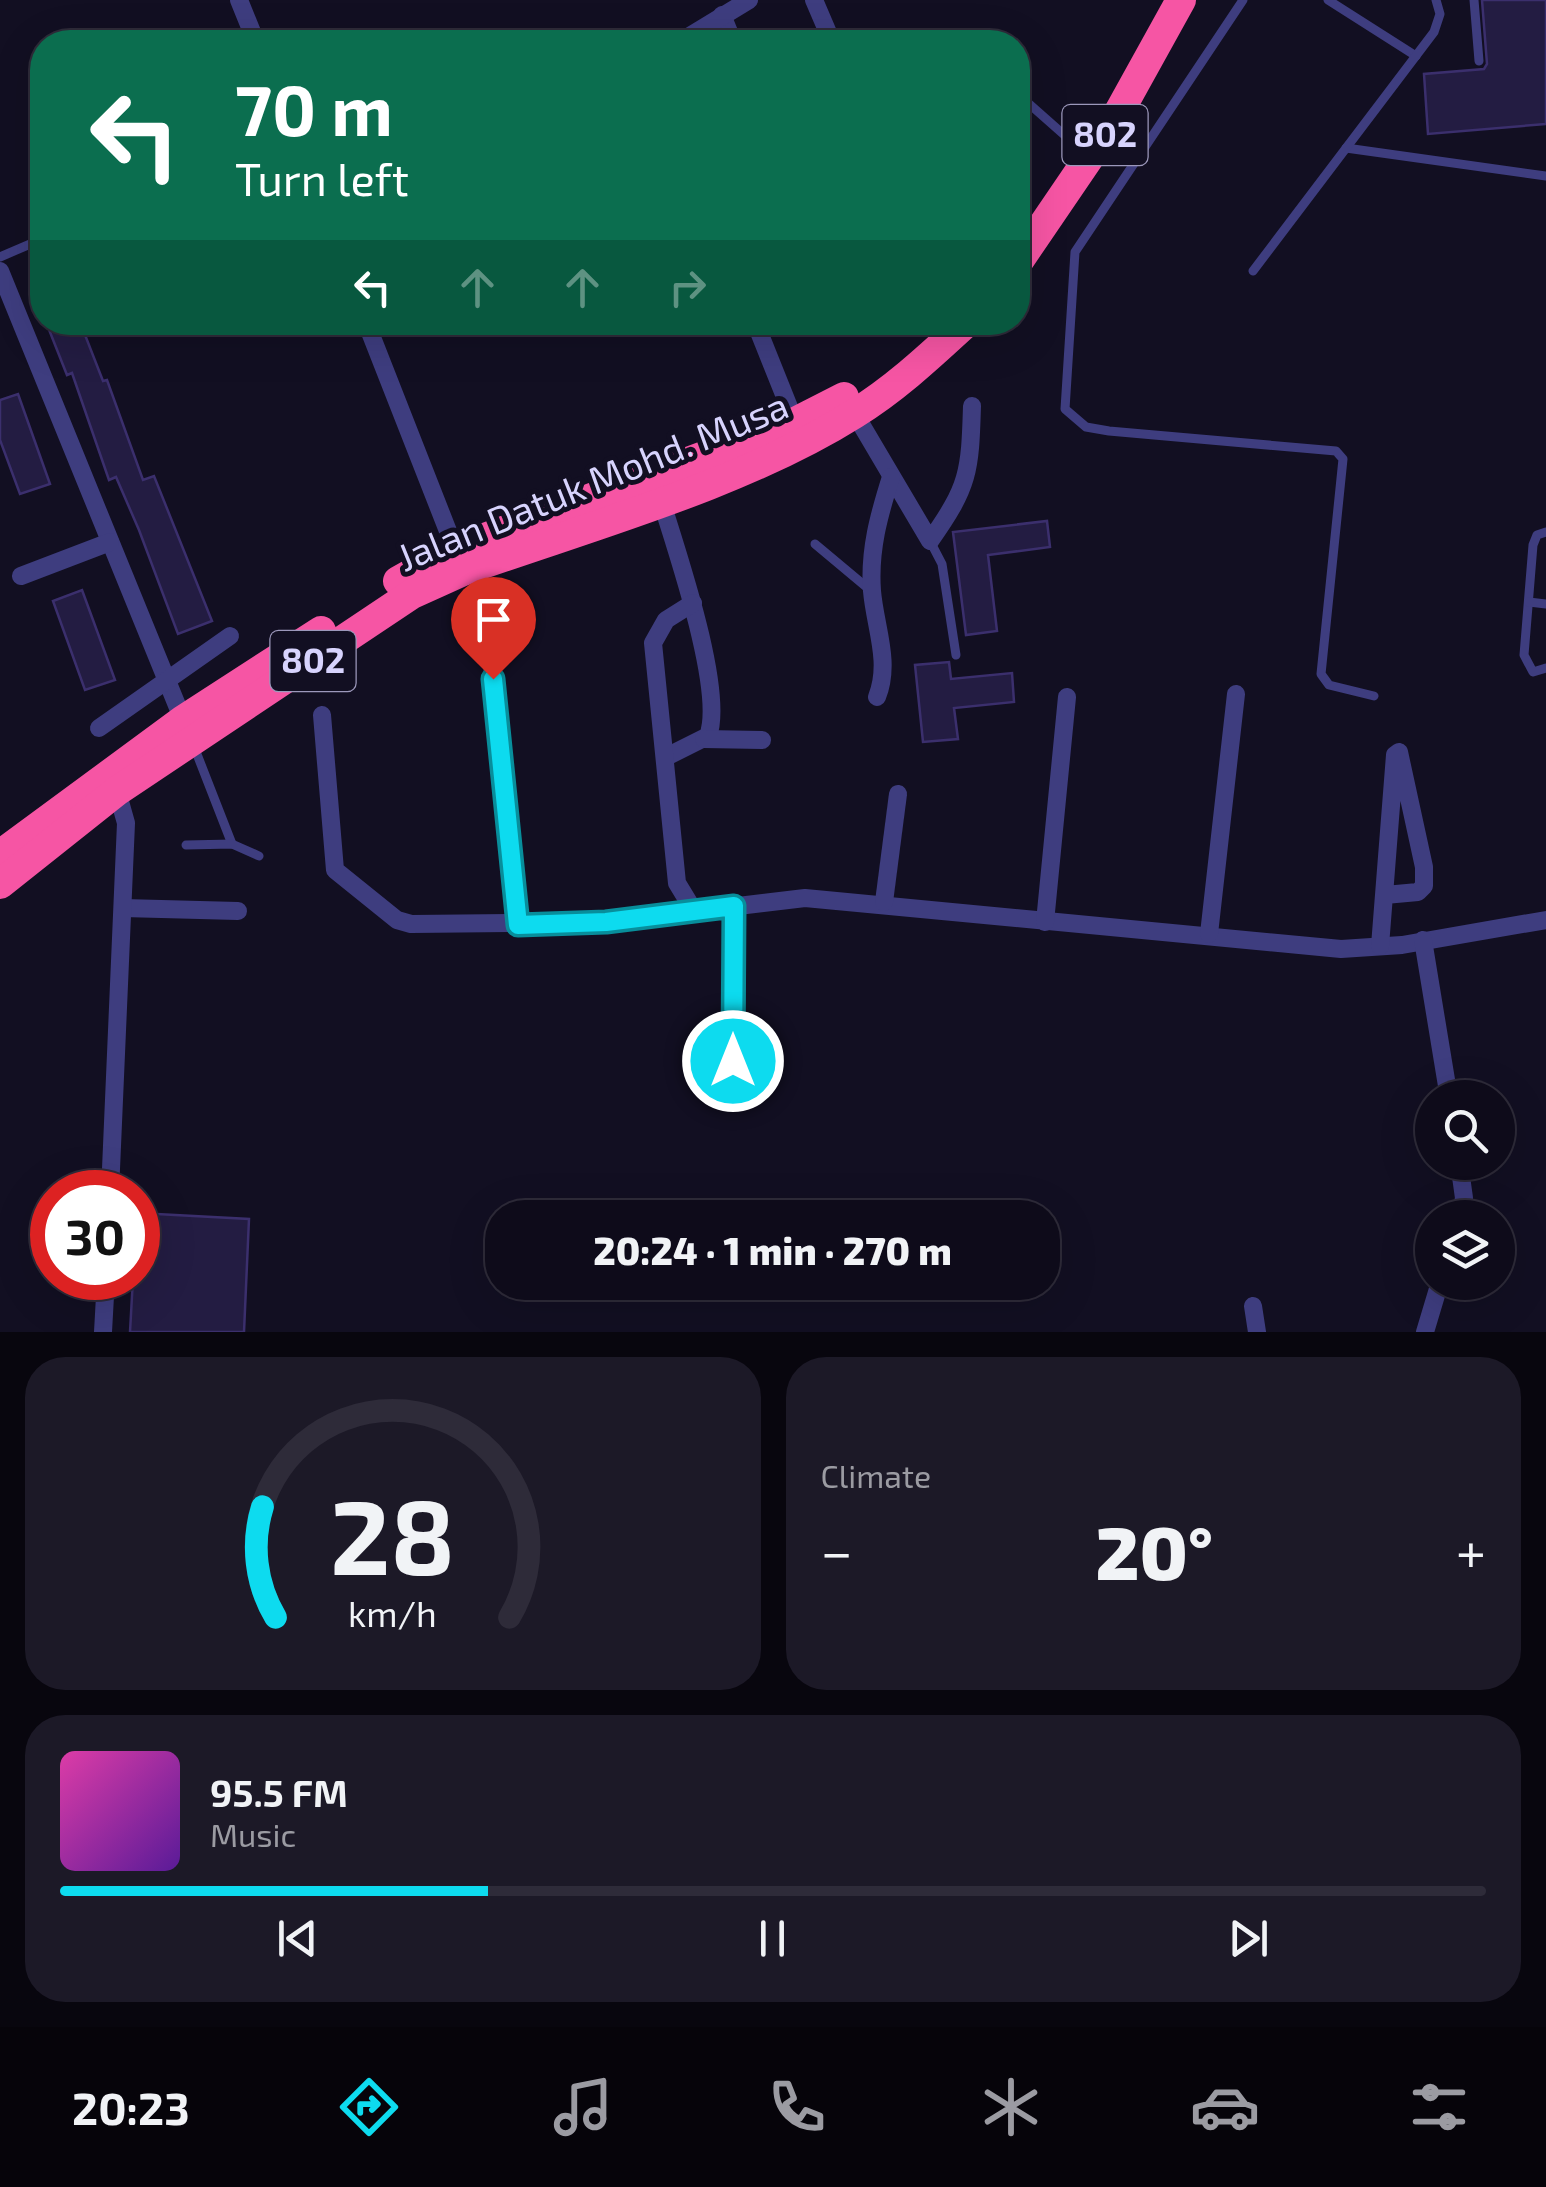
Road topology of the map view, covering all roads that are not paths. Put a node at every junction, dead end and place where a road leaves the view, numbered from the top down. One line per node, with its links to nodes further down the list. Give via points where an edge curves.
1 (239, 0): 11 (street)
2 (750, 0): 10 (street)
3 (814, 0): 14 (street)
4 (1160, 0): 18 (highway, 802)
5 (1181, 0): 23 (highway, 802, via 1114,122)
6 (1242, 0): 53 (lane, via 1076,252 1066,409 1086,427 1109,431 1336,451 1343,460 1322,674 1329,686)
7 (1328, 0): 15 (lane)
8 (1436, 0): 15 (lane, via 1434,32)
9 (1474, 0): 16 (lane)
10 (722, 15): 12 (street); 13 (street)
11 (251, 30)
12 (699, 30)
13 (728, 30)
14 (827, 30)
15 (1416, 56): 19 (lane)
16 (1479, 61)
17 (1030, 105): 18 (lane)
18 (1079, 148): 21 (highway, 802)
19 (1346, 148): 20 (lane); 26 (lane)
20 (1546, 176)
21 (1030, 219)
22 (30, 244): 24 (lane)
23 (1030, 244)
24 (0, 258)
25 (0, 271): 39 (street)
26 (1252, 271)
27 (371, 335): 41 (street)
28 (760, 335): 33 (street)
29 (935, 335): 33 (highway, Jalan Datuk Mohd. Musa / 802, via 913,356)
30 (953, 335): 32 (highway, Jalan Datuk Mohd. Musa / 802)
31 (972, 406): 38 (street, via 970,472)
32 (855, 414): 34 (street); 36 (highway, Jalan Datuk Mohd. Musa / 802, via 782,454)
33 (795, 422): 35 (highway, Jalan Datuk Mohd. Musa / 802)
34 (890, 477): 38 (street); 43 (street, via 872,542)
35 (632, 483): 36 (highway, via 654,490); 41 (highway, Jalan Datuk Mohd. Musa / 802)
36 (661, 500): 45 (street); 58 (highway, Jalan Datuk Mohd. Musa / 802, via 412,594)
37 (1546, 532): 44 (lane, via 1533,545)
38 (930, 541): 49 (lane, via 942,564)
39 (110, 542): 42 (street); 51 (street)
40 (815, 544): 43 (lane)
41 (455, 549): 58 (highway, Jalan Datuk Mohd. Musa / 802)
42 (21, 576)
43 (872, 592): 54 (street, via 884,679)
44 (1529, 602): 46 (lane); 50 (lane, via 1526,663 1533,672)
45 (692, 603): 59 (street, via 712,712); 61 (street, via 666,620 653,644)
46 (1546, 604)
47 (230, 636): 51 (street)
48 (490, 644): 77 (street)
49 (956, 655)
50 (1546, 668)
51 (166, 682): 57 (street); 58 (street)
52 (1236, 694): 78 (street)
53 (1374, 696)
54 (877, 697)
55 (1067, 697): 76 (street)
56 (322, 715): 77 (street, via 336,870 397,920)
57 (99, 728)
58 (188, 731): 62 (highway, Jalan Datuk Mohd. Musa / 802); 64 (lane); 66 (highway, Jalan Datuk Mohd. Musa / 802)
59 (704, 739): 60 (street); 61 (street)
60 (762, 740)
61 (666, 758): 74 (street, via 677,882)
62 (117, 791): 68 (highway, Jalan Datuk Mohd. Musa / 802); 72 (street, via 126,822)
63 (898, 794): 70 (street)
64 (232, 844): 65 (lane); 67 (lane)
65 (186, 845)
66 (0, 855)
67 (259, 856)
68 (0, 884)
69 (1385, 895): 69 (street, via 1395,755 1399,752 1424,886); 80 (street)
70 (884, 902): 71 (street, via 806,898); 76 (street)
71 (734, 906): 74 (street); 81 (street)
72 (123, 908): 73 (street); 83 (street)
73 (238, 911)
74 (694, 911): 77 (street)
75 (1546, 920): 79 (street)
76 (1045, 922): 78 (street)
77 (518, 925)
78 (1210, 934): 80 (street, via 1341,949)
79 (1423, 940): 80 (street); 82 (street)
80 (1380, 946)
81 (733, 1061)
82 (1446, 1080)
83 (111, 1170)
84 (105, 1300): 87 (street)
85 (1435, 1300): 89 (street)
86 (1253, 1306): 88 (street)
87 (103, 1332)
88 (1257, 1332)
89 (1425, 1332)

